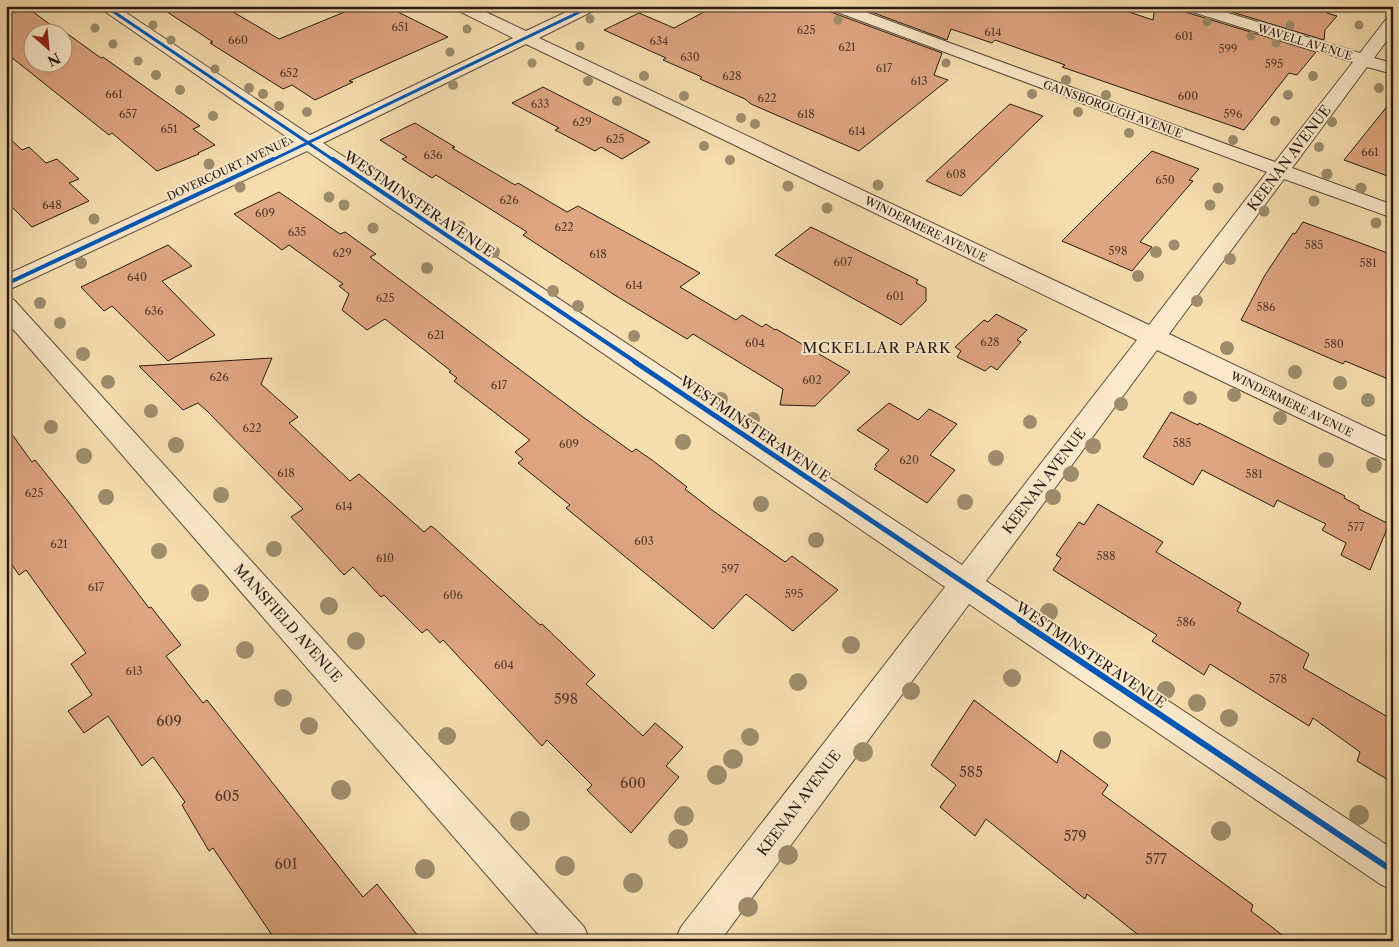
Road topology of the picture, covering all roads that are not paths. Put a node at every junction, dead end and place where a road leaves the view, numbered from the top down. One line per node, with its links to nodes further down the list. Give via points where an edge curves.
1 (105, 6): 10 (street, WESTMINSTER AVENUE)
2 (460, 6): 7 (street, WINDERMERE AVENUE)
3 (592, 6): 7 (street, DOVERCOURT AVENUE)
4 (834, 6): 11 (street, GAINSBOROUGH AVENUE)
5 (1188, 6): 8 (street, WAVELL AVENUE)
6 (1393, 21): 8 (street, KEENAN AVENUE)
7 (526, 38): 10 (street, DOVERCOURT AVENUE); 15 (street, WINDERMERE AVENUE)
8 (1363, 60): 9 (street, WAVELL AVENUE); 11 (street, KEENAN AVENUE)
9 (1393, 68)
10 (308, 143): 13 (street, DOVERCOURT AVENUE); 17 (street, WESTMINSTER AVENUE)
11 (1279, 170): 12 (street, GAINSBOROUGH AVENUE); 15 (street, KEENAN AVENUE)
12 (1393, 212)
13 (6, 284)
14 (6, 306): 19 (street, MANSFIELD AVENUE)
15 (1152, 337): 16 (street, WINDERMERE AVENUE); 17 (street, KEENAN AVENUE)
16 (1393, 452)
17 (965, 584): 18 (street, WESTMINSTER AVENUE); 20 (street, KEENAN AVENUE)
18 (1393, 871)
19 (570, 941)
20 (695, 941)

